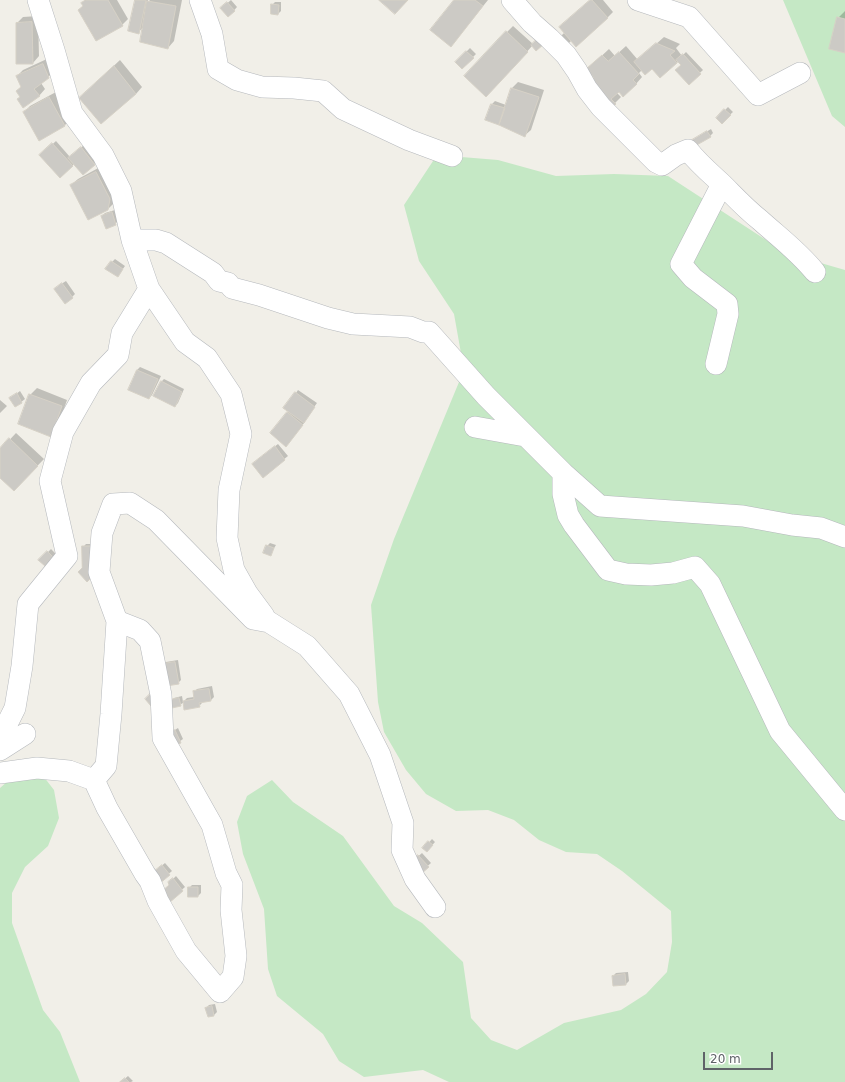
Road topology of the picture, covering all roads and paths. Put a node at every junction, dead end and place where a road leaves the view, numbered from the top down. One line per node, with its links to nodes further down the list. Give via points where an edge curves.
1 (38, 0): 8 (street, via 72,113 103,155 121,191)
2 (200, 0): 6 (street, via 212,34 218,69 237,80 262,87 323,91 343,109 402,137)
3 (512, 0): 7 (street, via 566,55 601,107 656,162 662,165 688,150)
4 (638, 0): 5 (street, via 689,17 758,95)
5 (800, 73)
6 (452, 156)
7 (722, 184): 9 (street, via 760,221 804,258); 11 (street, via 681,264 693,278 727,304 728,314)
8 (132, 240): 10 (street); 13 (street, via 156,240 213,274 219,281 228,283 232,288 260,294 328,318 353,324 410,327 429,332)
9 (815, 272)
10 (149, 289): 17 (street, via 185,342 207,358 231,394 241,434 228,490 227,538 234,570 247,593); 19 (street, via 122,333 118,355 91,383 63,432 50,481 67,556 28,604 15,708)
11 (716, 364)
12 (475, 427): 13 (street)
13 (525, 436): 14 (street)
14 (563, 473): 15 (street, via 600,506 743,516 821,528); 23 (street, via 563,494 568,515 608,570 651,575 695,567 710,584 780,731)
15 (845, 537)
16 (117, 621): 17 (street, via 99,572 102,533 113,504 130,503 156,520 253,619); 22 (street, via 106,766); 22 (street, via 140,630 150,641 161,695 163,738 212,825 232,885 231,910 236,956 233,977 220,992 186,951)
17 (269, 622): 24 (street, via 307,646 349,694 380,755 403,823 402,850 415,879)
18 (25, 734): 20 (street)
19 (0, 738)
20 (0, 750)
21 (0, 773): 22 (street, via 36,768 69,771)
22 (94, 780)
23 (845, 810)
24 (435, 907)

